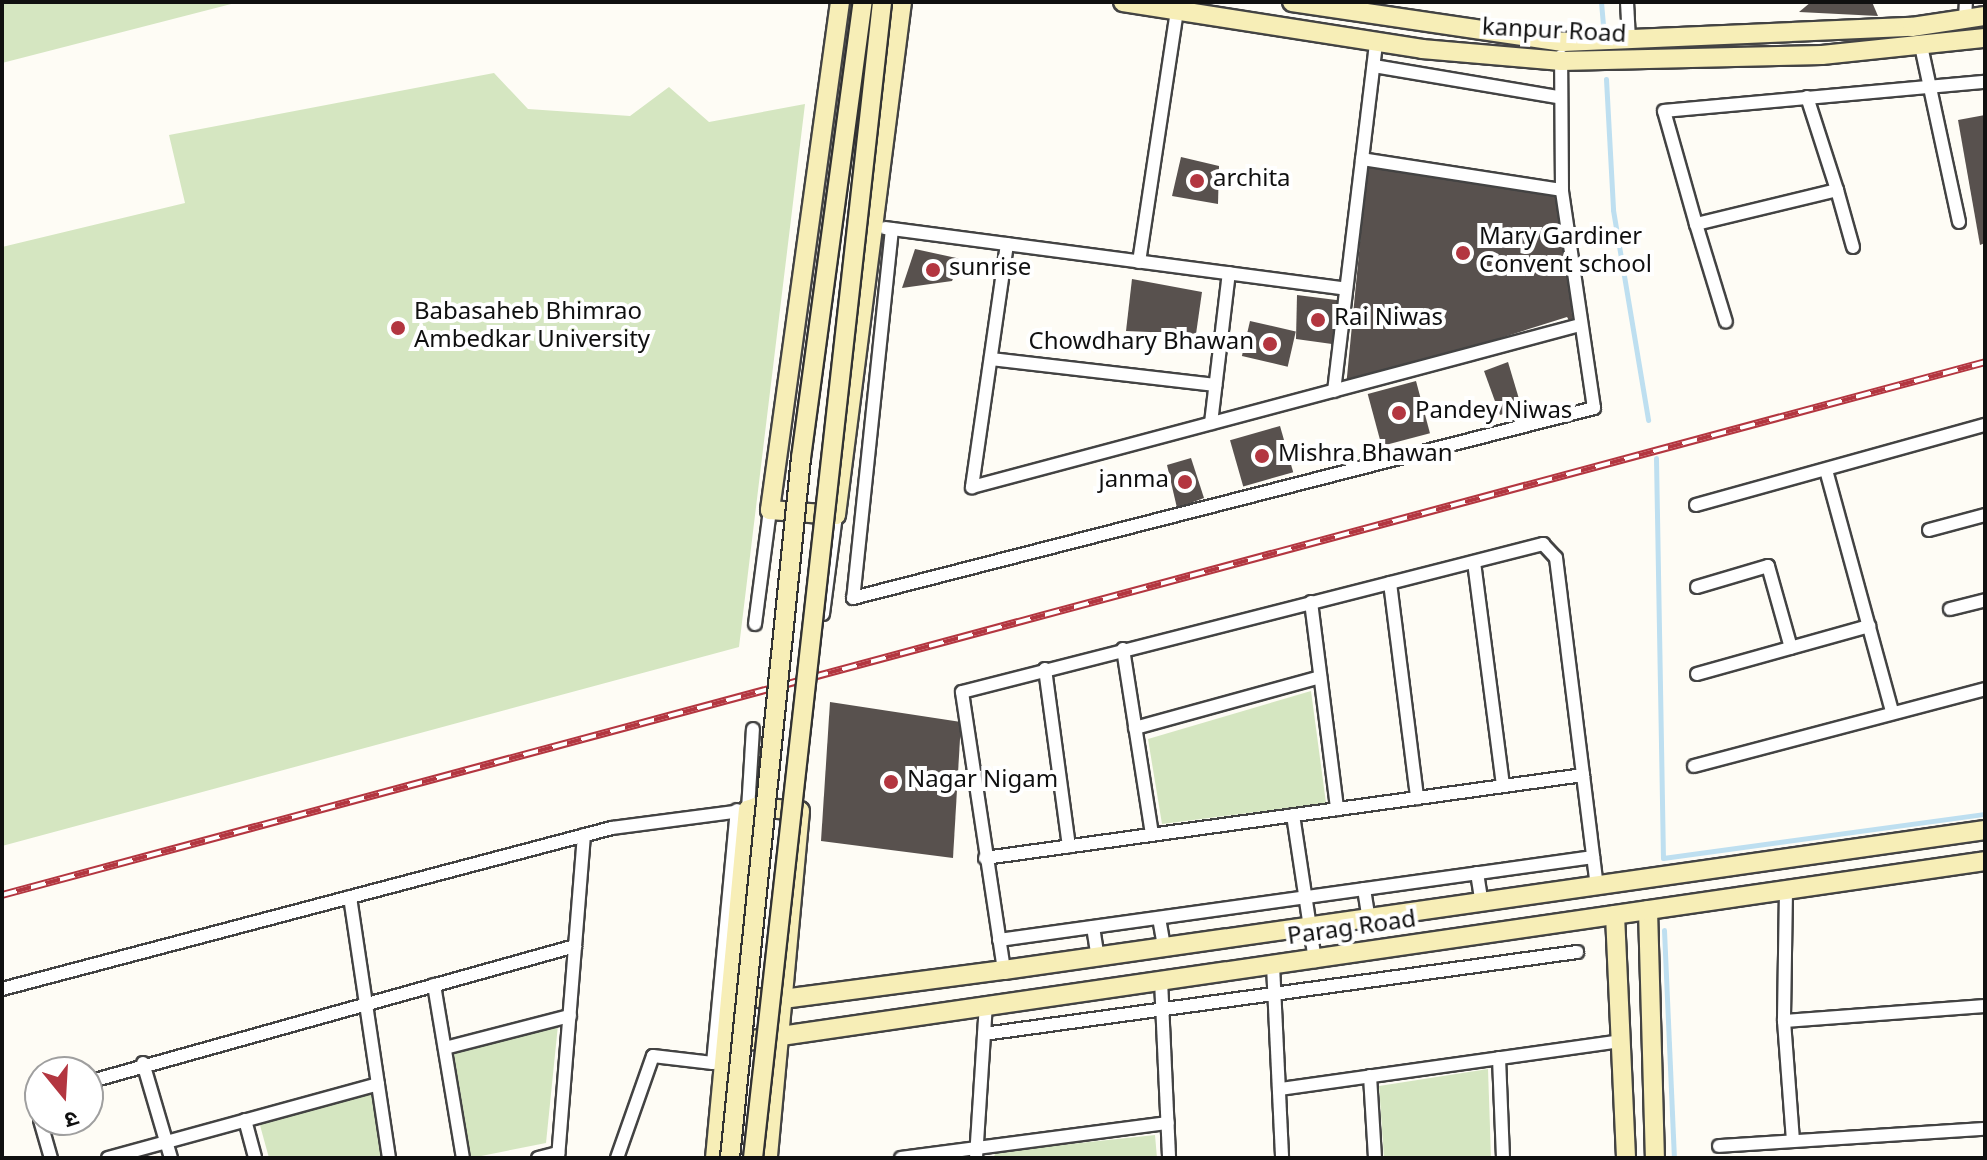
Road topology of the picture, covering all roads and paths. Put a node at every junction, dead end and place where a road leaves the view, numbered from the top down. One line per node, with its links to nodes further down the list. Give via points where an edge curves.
1 (840, 2): 44 (street)
2 (863, 2): 143 (street, bridge, via 792,535)
3 (882, 2): 144 (street, bridge)
4 (902, 2): 29 (street)
5 (1123, 2): 9 (street, kanpur Road)
6 (1627, 2): 14 (street)
7 (1299, 3): 8 (street)
8 (1322, 7): 12 (street); 16 (street)
9 (1177, 10): 12 (street, kanpur Road); 32 (street)
10 (1966, 10): 11 (street); 14 (street)
11 (1985, 16)
12 (1318, 32): 15 (street, kanpur Road)
13 (1985, 38): 17 (street, kanpur Road)
14 (1629, 41): 16 (street)
15 (1376, 42): 18 (street, kanpur Road); 19 (street)
16 (1560, 42): 18 (street)
17 (1921, 46): 18 (street, kanpur Road); 21 (street)
18 (1561, 61): 22 (street)
19 (1374, 66): 22 (street); 24 (street)
20 (1985, 82): 21 (street)
21 (1928, 91): 23 (street); 27 (street)
22 (1557, 97): 25 (street)
23 (1807, 97): 26 (street); 28 (street, via 1664,111)
24 (1362, 159): 25 (street); 34 (street)
25 (1562, 190): 36 (street)
26 (1837, 190): 28 (street); 31 (street)
27 (1959, 222)
28 (1696, 224): 35 (street)
29 (883, 228): 30 (street); 36 (street, via 853,598 1594,408); 45 (street)
30 (1007, 244): 32 (street); 37 (street)
31 (1853, 247)
32 (1139, 262): 33 (street)
33 (1229, 273): 34 (street); 38 (street)
34 (1346, 289): 39 (street)
35 (1726, 322)
36 (1580, 325): 39 (street)
37 (991, 359): 38 (street); 40 (street, via 972,487)
38 (1215, 385): 40 (street)
39 (1334, 391): 40 (street)
40 (1211, 423)
41 (1985, 425): 42 (street)
42 (1826, 470): 43 (street); 56 (street)
43 (1696, 505)
44 (770, 510): 45 (street); 55 (street)
45 (836, 515): 54 (street)
46 (1985, 515): 47 (street)
47 (1929, 530)
48 (1474, 562): 49 (street); 68 (street, via 1552,547); 69 (street)
49 (1390, 583): 52 (street); 70 (street)
50 (1697, 587): 57 (street, via 1768,566)
51 (1985, 600): 53 (street)
52 (1311, 602): 58 (street); 61 (street)
53 (1950, 609)
54 (823, 614)
55 (755, 624)
56 (1869, 626): 57 (street); 63 (street)
57 (1791, 648): 60 (street)
58 (1123, 649): 59 (street); 65 (street)
59 (1045, 669): 78 (street); 79 (street, via 962,692)
60 (1697, 674)
61 (1320, 677): 65 (street); 71 (street)
62 (1985, 689): 63 (street)
63 (1892, 712): 67 (street)
64 (807, 724): 73 (street)
65 (1135, 728): 77 (street)
66 (753, 729): 72 (street)
67 (1694, 766)
68 (1583, 775): 69 (street); 81 (street)
69 (1503, 786): 70 (street)
70 (1417, 798): 71 (street)
71 (1337, 809): 74 (street)
72 (743, 810): 73 (street); 76 (street); 106 (street); 141 (street, via 713,1063 653,1056)
73 (800, 811): 107 (street)
74 (1293, 815): 77 (street); 87 (street)
75 (1985, 830): 82 (street, Parag Road)
76 (584, 835): 86 (street); 96 (street)
77 (1152, 835): 78 (street)
78 (1069, 846): 79 (street)
79 (985, 858): 99 (street)
80 (1985, 861): 84 (street, Parag Road)
81 (1595, 872): 82 (street, Parag Road); 83 (street, Parag Road); 83 (street)
82 (1668, 876): 88 (street)
83 (1480, 889): 85 (street); 91 (street, Parag Road)
84 (1786, 890): 88 (street, Parag Road); 113 (street)
85 (1365, 894): 87 (street); 91 (street)
86 (350, 897): 104 (street); 108 (street)
87 (1307, 901): 92 (street); 93 (street)
88 (1671, 907): 89 (street, Parag Road)
89 (1648, 910): 90 (street, Parag Road); 153 (street)
90 (1615, 915): 100 (street, Parag Road); 116 (street)
91 (1369, 916): 93 (street, Parag Road)
92 (1159, 921): 94 (street); 95 (street)
93 (1311, 924): 95 (street, Parag Road); 100 (street)
94 (1094, 931): 98 (street); 99 (street)
95 (1164, 944): 98 (street, Parag Road)
96 (575, 946): 103 (street); 112 (street)
97 (1577, 952): 105 (street)
98 (1098, 953): 99 (street, Parag Road)
99 (1002, 956): 107 (street, Parag Road)
100 (1315, 961): 101 (street, Parag Road)
101 (1273, 965): 102 (street, Parag Road); 105 (street)
102 (1161, 980): 109 (street, Parag Road); 111 (street)
103 (434, 985): 108 (street); 118 (street)
104 (2, 989)
105 (1276, 993): 111 (street); 124 (street)
106 (731, 997): 107 (street, Parag Road); 117 (street)
107 (783, 999): 115 (street)
108 (366, 1003): 120 (street); 123 (street)
109 (986, 1004): 114 (street); 115 (street, Parag Road)
110 (1985, 1006): 113 (street)
111 (1163, 1009): 114 (street); 126 (street)
112 (570, 1016): 118 (street); 133 (street)
113 (1784, 1021): 129 (street)
114 (984, 1034): 131 (street)
115 (779, 1040): 117 (street, Parag Road); 145 (street)
116 (1620, 1041): 119 (street); 152 (street)
117 (726, 1044): 142 (street)
118 (445, 1048): 139 (street)
119 (1499, 1058): 122 (street); 151 (street)
120 (143, 1063): 121 (street); 130 (street)
121 (104, 1076)
122 (1370, 1076): 124 (street); 150 (street)
123 (378, 1084): 125 (street); 138 (street)
124 (1280, 1089): 149 (street)
125 (245, 1120): 130 (street); 137 (street)
126 (1168, 1123): 131 (street); 148 (street)
127 (1985, 1129): 129 (street)
128 (45, 1136): 134 (street)
129 (1793, 1141): 132 (street)
130 (166, 1142): 135 (street); 136 (street)
131 (977, 1143): 146 (street); 147 (street)
132 (1719, 1146)
133 (558, 1155): 140 (street)
134 (51, 1158)
135 (108, 1158)
136 (171, 1158)
137 (255, 1158)
138 (389, 1158)
139 (463, 1158)
140 (538, 1158)
141 (617, 1158)
142 (715, 1158)
143 (730, 1158)
144 (753, 1158)
145 (768, 1158)
146 (901, 1158)
147 (976, 1158)
148 (1169, 1158)
149 (1282, 1158)
150 (1375, 1158)
151 (1503, 1158)
152 (1626, 1158)
153 (1655, 1158)

